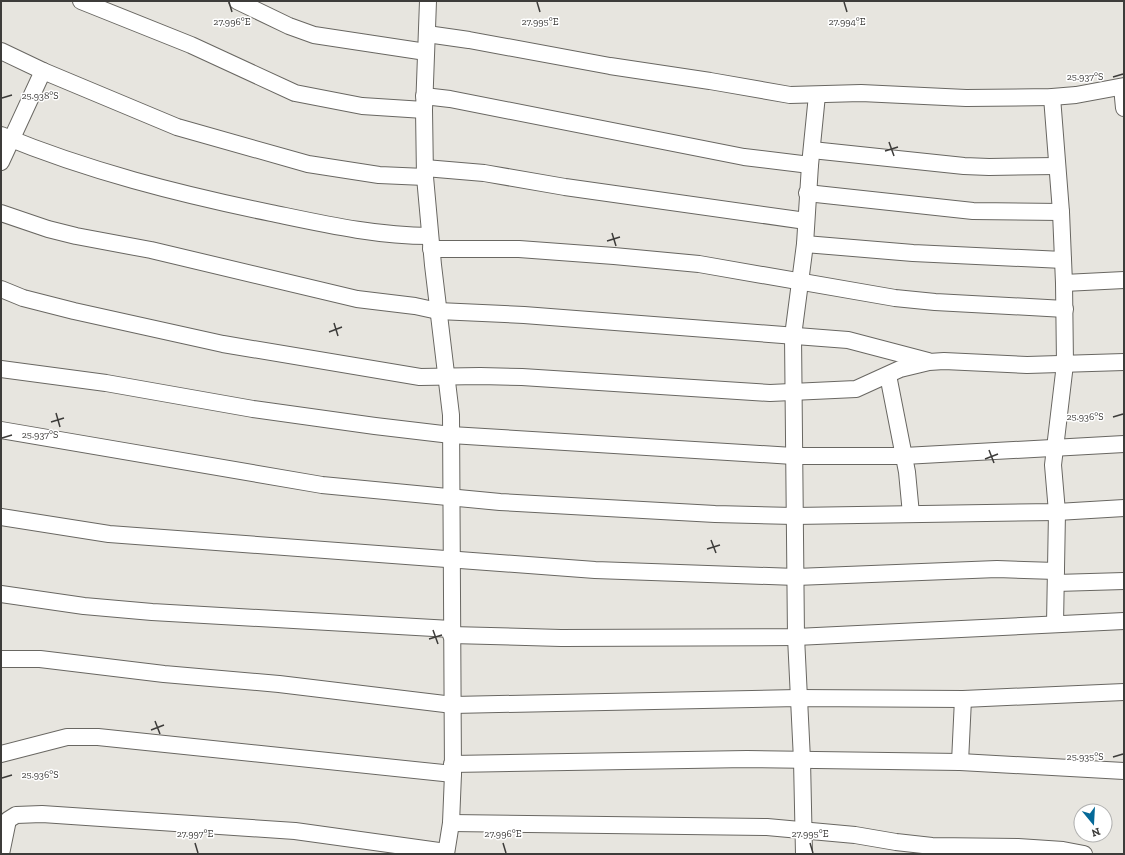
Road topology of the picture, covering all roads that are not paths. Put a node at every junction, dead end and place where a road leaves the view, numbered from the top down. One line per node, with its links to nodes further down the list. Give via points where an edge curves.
1 (81, 1): 11 (street, via 198,48 295,93 362,106)
2 (237, 1): 6 (street, via 314,35)
3 (427, 1): 4 (street)
4 (427, 34): 6 (street); 9 (street, via 782,94)
5 (1, 51): 7 (street)
6 (426, 52): 11 (street)
7 (43, 71): 13 (street); 17 (street, via 177,127 286,159 379,175)
8 (1123, 86): 10 (street); 12 (street)
9 (817, 95): 10 (street); 14 (street)
10 (1052, 97): 16 (street)
11 (424, 103): 14 (street, via 450,99 744,157); 17 (street)
12 (1124, 108)
13 (6, 137): 15 (street); 22 (street, via 115,176 185,195 353,230)
14 (811, 157): 16 (street, via 970,166); 18 (street)
15 (1, 162)
16 (1057, 166): 19 (street)
17 (425, 173): 21 (street, via 492,174 565,187); 22 (street)
18 (807, 193): 19 (street, via 973,211); 21 (street)
19 (1061, 212): 24 (street)
20 (1, 213): 30 (street, via 76,236 151,250 357,299)
21 (806, 221): 23 (street)
22 (431, 243): 26 (street, via 699,264); 30 (street)
23 (805, 244): 24 (street, via 913,253); 26 (street)
24 (1063, 260): 27 (street)
25 (1124, 280): 27 (street)
26 (801, 282): 29 (street, via 894,298); 31 (street)
27 (1064, 283): 29 (street)
28 (1, 290): 37 (street, via 67,309 223,344 420,377)
29 (1065, 309): 34 (street)
30 (438, 311): 31 (street, via 524,315); 37 (street)
31 (793, 336): 32 (street, via 858,341); 38 (street)
32 (929, 362): 34 (street); 36 (street, via 900,369)
33 (1124, 362): 34 (street)
34 (1065, 364): 42 (street)
35 (1, 369): 40 (street, via 106,383 253,409)
36 (888, 375): 38 (street, via 856,389); 44 (street)
37 (447, 377): 38 (street, via 522,377 658,387); 40 (street)
38 (792, 392): 43 (street)
39 (1, 430): 45 (street, via 322,485)
40 (451, 435): 43 (street); 45 (street)
41 (1124, 444): 42 (street)
42 (1054, 449): 44 (street); 47 (street)
43 (793, 456): 44 (street); 49 (street)
44 (904, 456): 48 (street)
45 (450, 498): 49 (street); 51 (street)
46 (1124, 508): 47 (street)
47 (1057, 512): 48 (street); 52 (street)
48 (911, 514): 49 (street)
49 (794, 516): 53 (street)
50 (1, 517): 51 (street, via 109,534)
51 (451, 560): 53 (street, via 596,570); 58 (street)
52 (1056, 577): 53 (street, via 997,569); 54 (street); 57 (street)
53 (796, 578): 59 (street)
54 (1124, 581)
55 (1, 594): 58 (street, via 84,606 152,612)
56 (1124, 621): 57 (street)
57 (1056, 624): 59 (street)
58 (451, 632): 59 (street, via 561,638); 64 (street)
59 (796, 637): 62 (street)
60 (1, 659): 64 (street, via 40,659)
61 (1124, 692): 63 (street)
62 (798, 698): 63 (street); 64 (street); 66 (street)
63 (963, 699): 67 (street)
64 (453, 705): 68 (street)
65 (1, 754): 68 (street, via 67,737 98,737)
66 (802, 760): 67 (street); 68 (street, via 747,759); 71 (street)
67 (960, 762): 69 (street)
68 (452, 769): 70 (street)
69 (1124, 771)
70 (451, 823): 71 (street); 73 (street)
71 (804, 829): 72 (street); 75 (street)
72 (928, 850): 76 (street, via 1018,847)
73 (446, 853): 74 (street, via 295,831 42,814 16,815 8,820)
74 (2, 854)
75 (804, 854)
76 (1084, 854)

